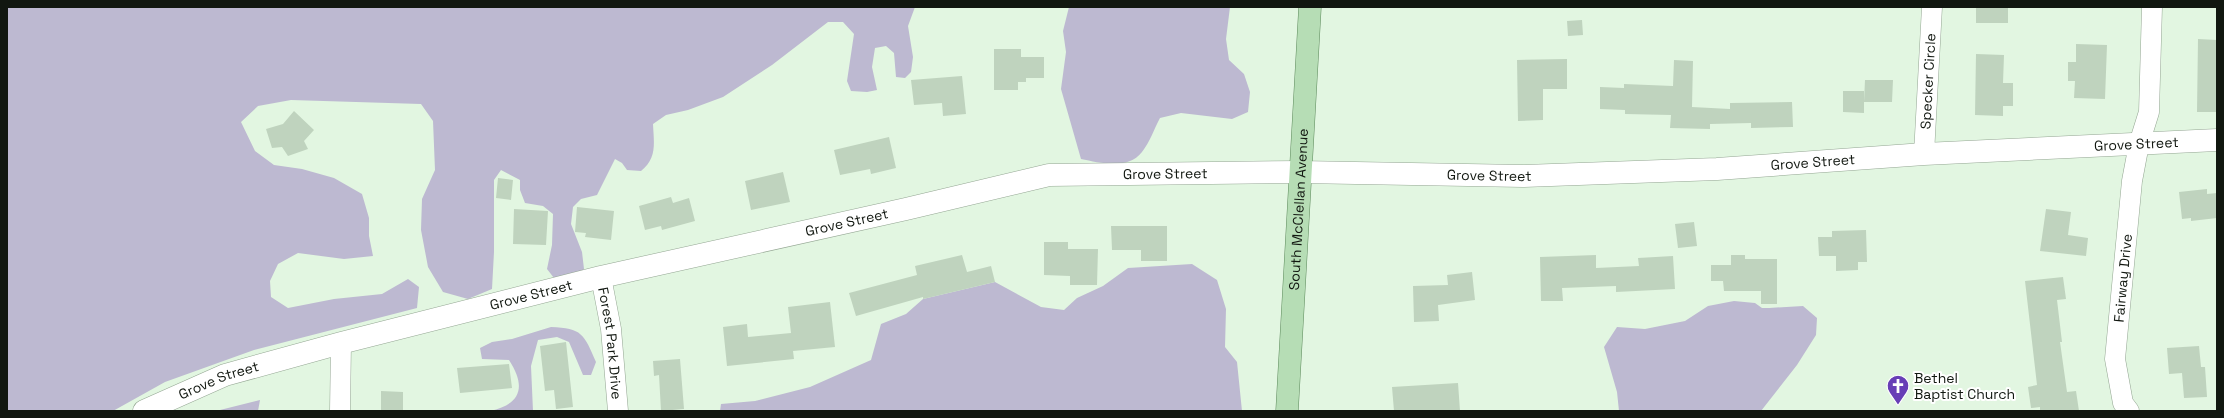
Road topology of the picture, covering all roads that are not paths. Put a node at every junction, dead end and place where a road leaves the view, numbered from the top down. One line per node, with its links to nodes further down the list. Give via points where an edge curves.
1 (1310, 7): 7 (main road, South McClellan Avenue)
2 (1932, 7): 6 (street, Specker Circle)
3 (2152, 7): 5 (street, via 2149,112)
4 (2217, 140): 5 (main road, Grove Street)
5 (2139, 144): 6 (main road, Grove Street); 14 (street, Fairway Drive, via 2132,180 2116,359 2123,403)
6 (1924, 154): 7 (main road, Grove Street, via 1717,169 1531,176)
7 (1300, 172): 8 (main road, Grove Street, via 1049,175 906,210); 13 (main road, South McClellan Avenue)
8 (601, 277): 9 (main road, Grove Street); 12 (street, Forest Park Drive, via 611,329)
9 (341, 343): 10 (main road, Grove Street, via 226,375); 11 (street)
10 (144, 411)
11 (340, 411)
12 (618, 411)
13 (1287, 411)
14 (2128, 411)

